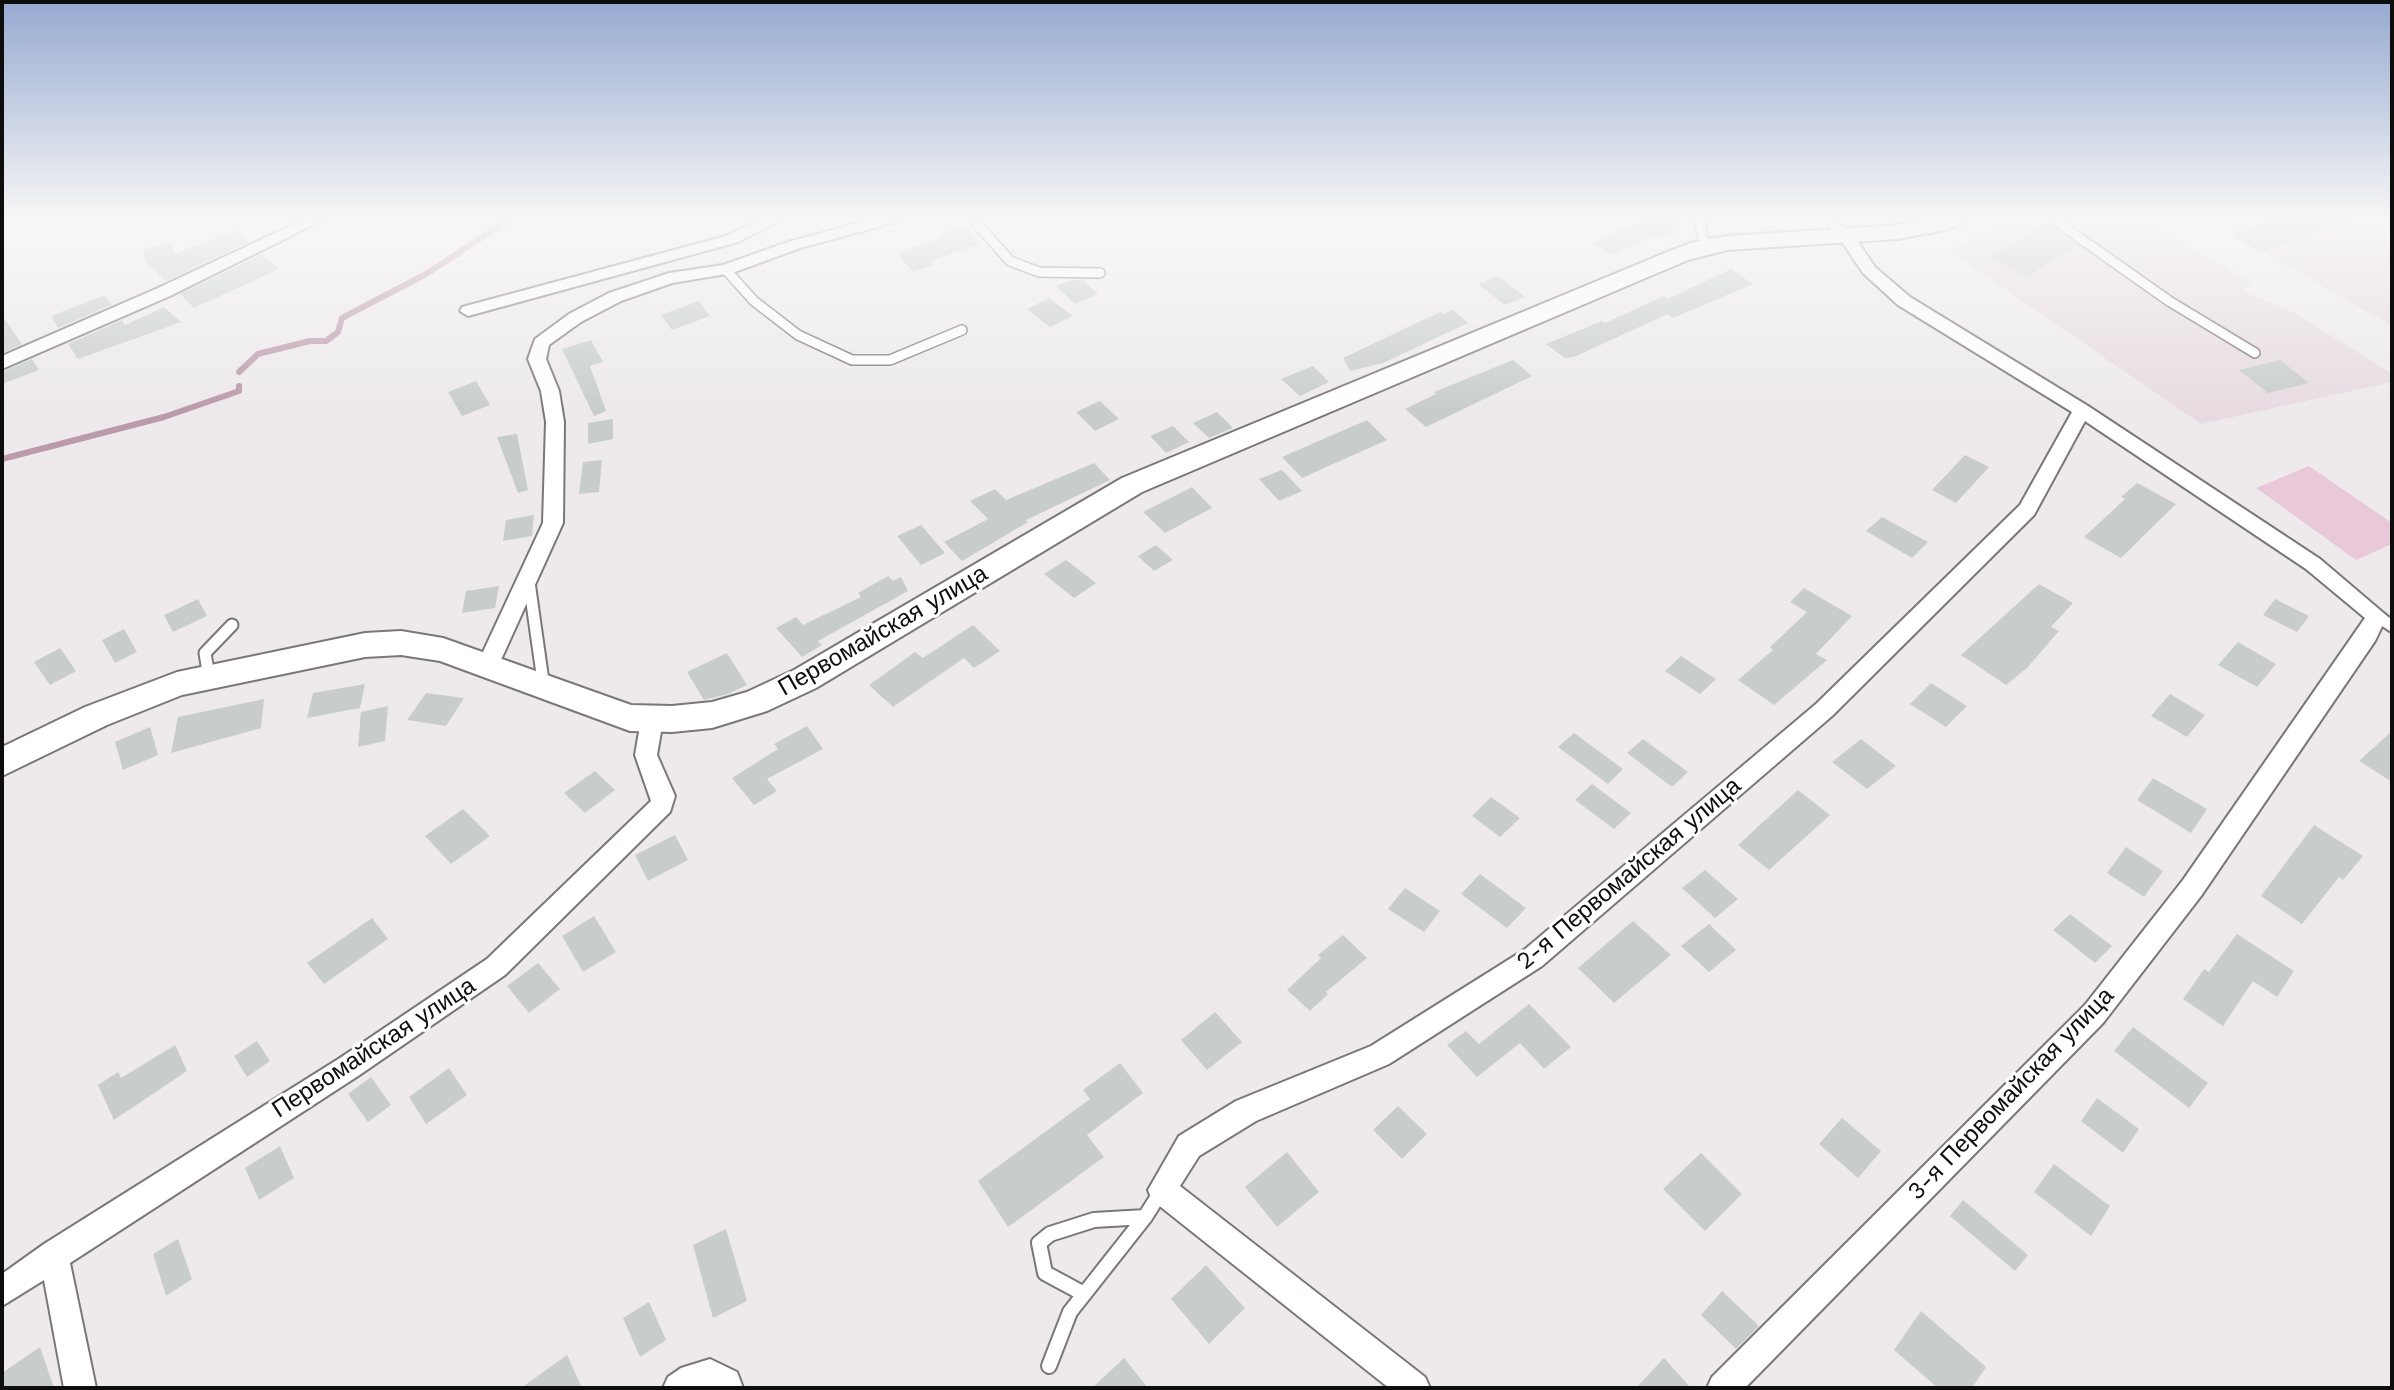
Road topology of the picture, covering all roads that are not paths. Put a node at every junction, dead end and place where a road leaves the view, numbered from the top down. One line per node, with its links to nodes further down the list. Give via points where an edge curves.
1 (185, 282): 11 (street)
2 (575, 282): 8 (street)
3 (658, 282): 13 (street, via 615,297 541,343 537,359 555,422 553,523)
4 (737, 282): 9 (lane, via 798,335 852,360 890,360)
5 (1619, 282): 19 (street, Первомайская улица, via 1132,485 805,679 756,702 712,715)
6 (1882, 282): 12 (street, via 1904,301)
7 (2142, 282): 10 (lane)
8 (468, 311)
9 (962, 330)
10 (2255, 353)
11 (2, 363)
12 (2082, 410): 14 (street, via 2313,564); 21 (street, 2-я Первомайская улица, via 2027,510 1824,710 1533,958 1380,1055 1246,1111 1189,1146)
13 (528, 578): 16 (street); 18 (lane)
14 (2384, 621): 31 (street, 3-я Первомайская улица, via 2367,635 2192,888 2094,1014)
15 (232, 625): 17 (lane, via 205,653)
16 (487, 667): 17 (street, via 443,650 401,643 365,645); 18 (street)
17 (209, 678): 20 (street, via 134,700)
18 (544, 688): 19 (street, via 630,718)
19 (652, 720): 23 (street, Первомайская улица, via 646,755 662,805 496,967)
20 (2, 762)
21 (1162, 1190): 22 (lane); 30 (street)
22 (1145, 1217): 25 (lane); 25 (lane, via 1094,1220 1050,1234 1039,1243 1045,1273)
23 (54, 1254): 24 (street, Первомайская улица); 27 (street)
24 (2, 1291)
25 (1084, 1294): 26 (lane, via 1070,1312)
26 (1049, 1366)
27 (80, 1388)
28 (679, 1388): 29 (street, via 710,1374)
29 (727, 1388)
30 (1414, 1388)
31 (1723, 1388)

